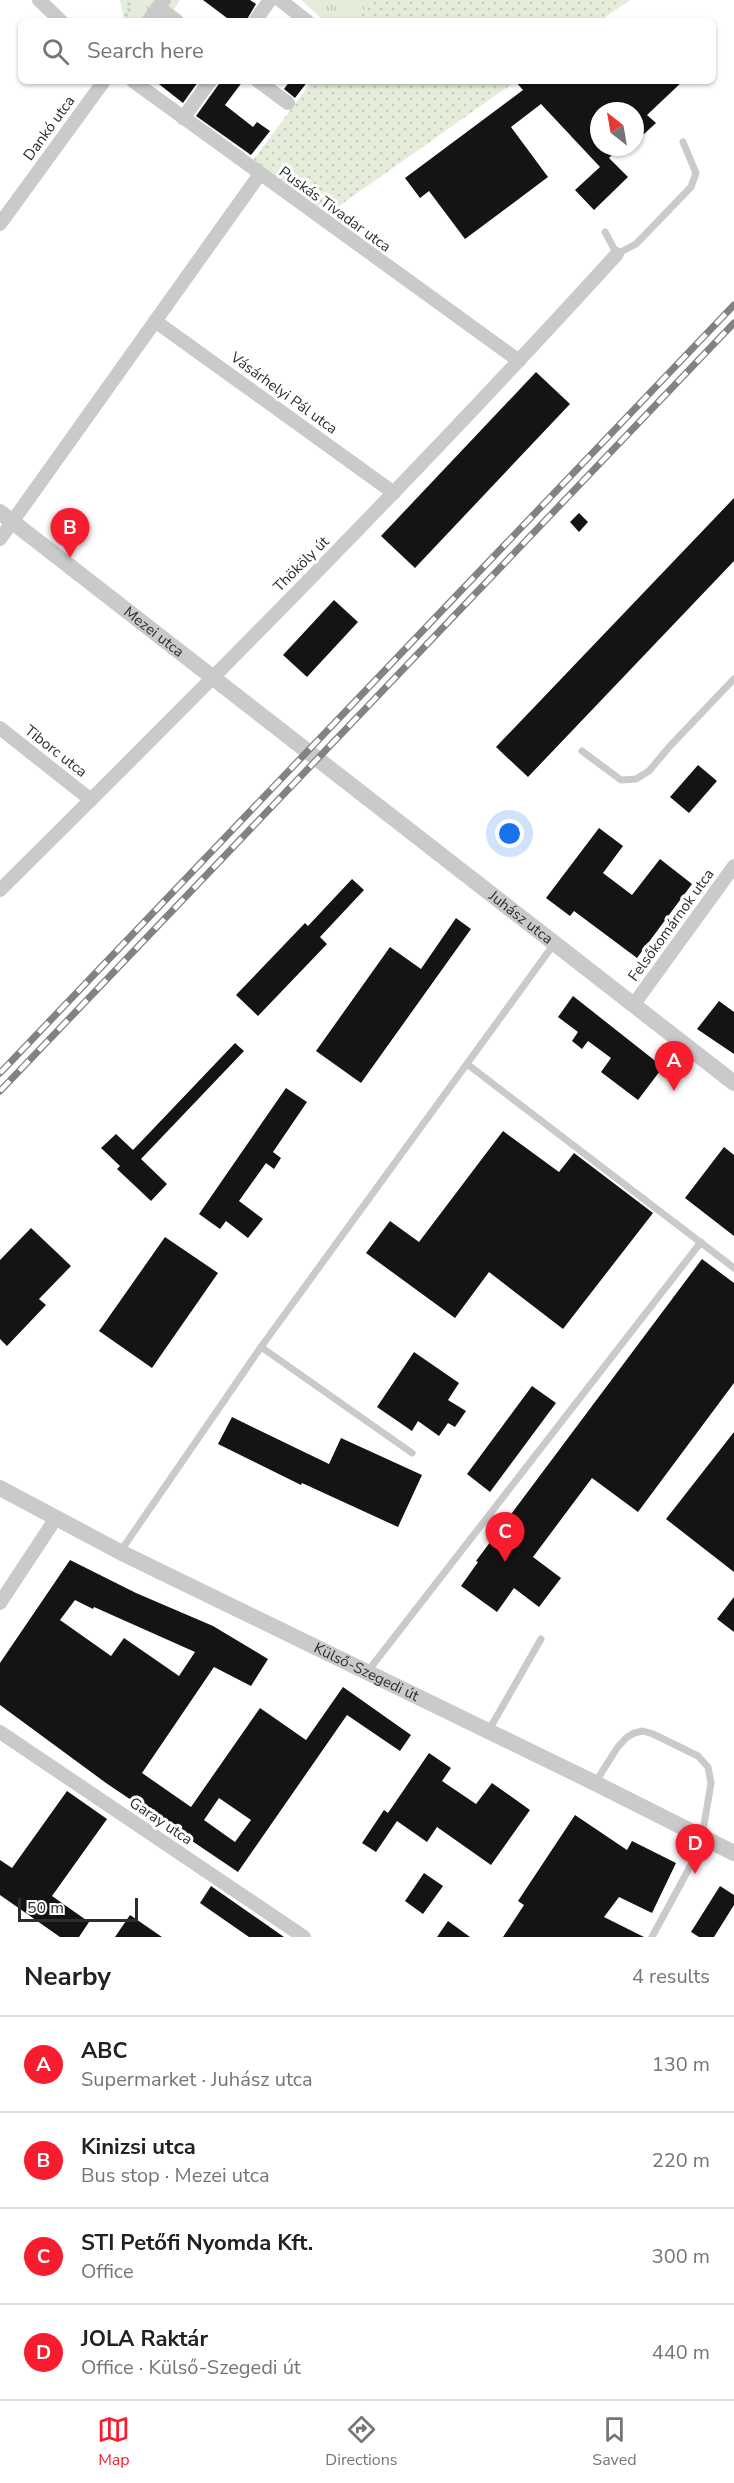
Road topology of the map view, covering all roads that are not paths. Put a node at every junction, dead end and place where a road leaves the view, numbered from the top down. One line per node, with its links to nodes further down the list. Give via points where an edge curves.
1 (39, 0): 5 (street)
2 (270, 0): 8 (street)
3 (280, 0): 9 (street)
4 (161, 3): 6 (street); 7 (street)
5 (58, 18)
6 (150, 18)
7 (174, 18)
8 (257, 18)
9 (303, 18)
10 (102, 84): 18 (street, Dankó utca)
11 (138, 84): 15 (street, Puskás Tivadar utca)
12 (208, 84): 15 (street)
13 (262, 84): 14 (street)
14 (288, 103)
15 (183, 118): 17 (street, Puskás Tivadar utca)
16 (683, 142): 20 (lane, via 696,173 691,187 636,244)
17 (260, 174): 21 (street); 22 (street, Puskás Tivadar utca)
18 (0, 225)
19 (606, 232): 20 (lane)
20 (617, 254): 22 (street, Thököly út)
21 (155, 321): 23 (street, Vásárhelyi Pál utca); 24 (street)
22 (519, 362): 23 (street, Thököly út)
23 (394, 492): 26 (street, Thököly út)
24 (6, 517): 25 (street); 26 (street, Mezei utca)
25 (0, 539)
26 (213, 676): 29 (street, Mezei utca); 31 (street, Thököly út)
27 (734, 679): 30 (lane, via 649,771 636,779 621,780)
28 (0, 729): 31 (street, Tiborc utca)
29 (309, 750): 34 (street, Juhász utca)
30 (582, 751)
31 (91, 800): 33 (street, Thököly út)
32 (734, 866): 35 (street, Felsőkomárnok utca)
33 (0, 890)
34 (554, 944): 35 (street, Juhász utca); 36 (lane)
35 (634, 1004): 37 (street, Juhász utca)
36 (467, 1064): 38 (lane); 40 (lane)
37 (734, 1083)
38 (701, 1242): 39 (lane); 47 (lane)
39 (734, 1268)
40 (261, 1347): 41 (lane); 44 (lane)
41 (412, 1453)
42 (0, 1488): 43 (street, Külső-Szegedi út)
43 (56, 1518): 44 (street, Külső-Szegedi út); 45 (street)
44 (120, 1552): 47 (street, Külső-Szegedi út)
45 (0, 1603)
46 (541, 1639): 49 (lane)
47 (366, 1673): 49 (street, Külső-Szegedi út)
48 (0, 1732): 53 (street, Garay utca)
49 (488, 1732): 50 (street, Külső-Szegedi út)
50 (595, 1783): 51 (street, Külső-Szegedi út); 51 (lane, via 617,1748 634,1733 653,1734 698,1756 708,1767 711,1783)
51 (704, 1839): 52 (street, Külső-Szegedi út); 54 (lane)
52 (734, 1853)
53 (304, 1937)
54 (652, 1937)

